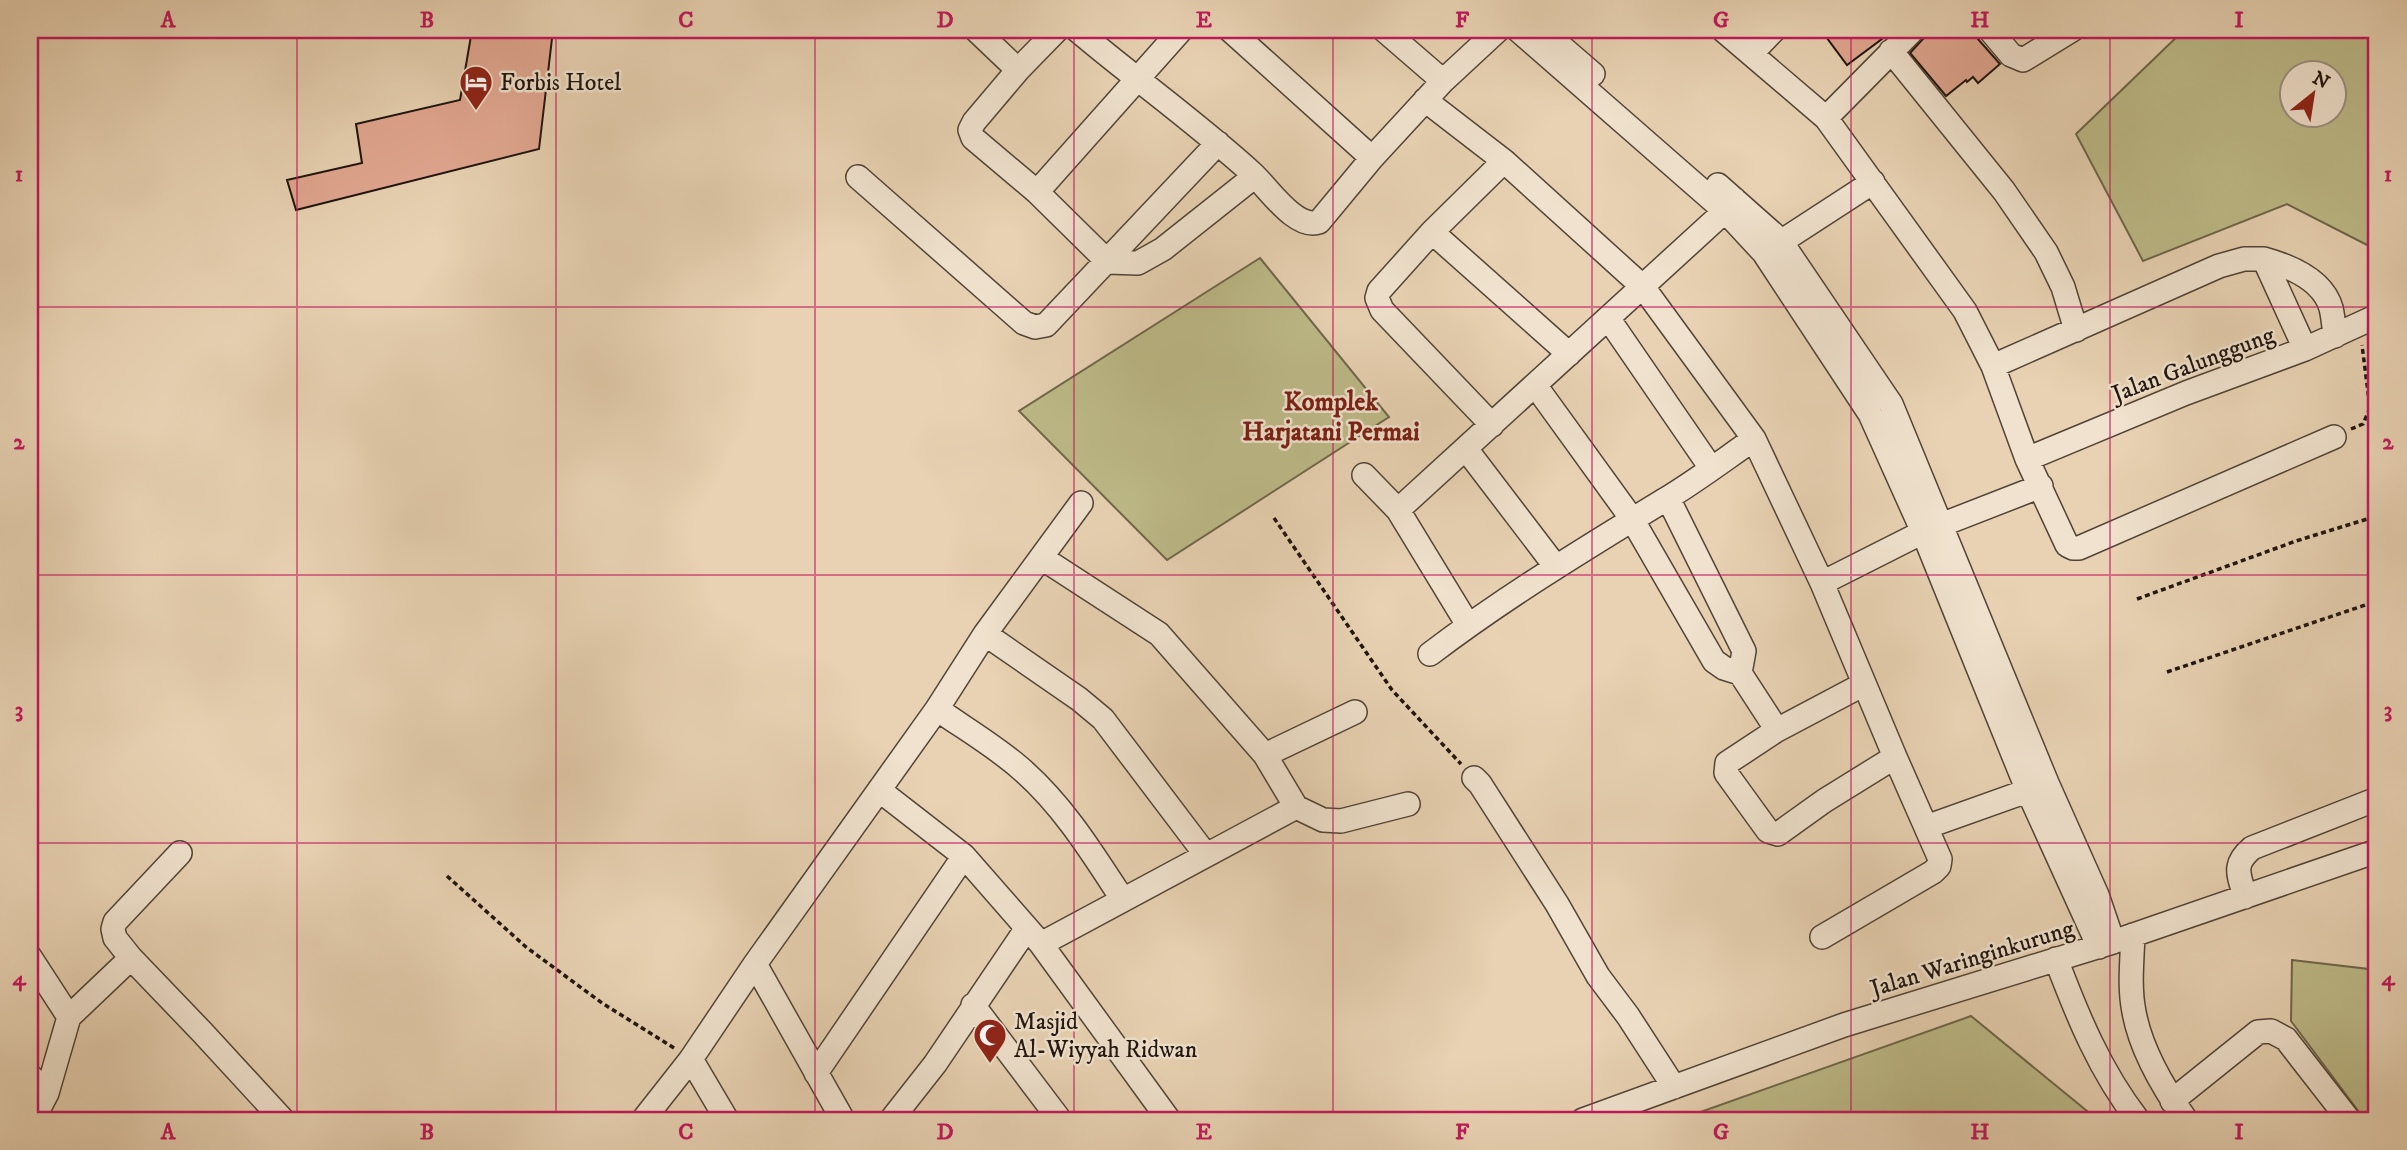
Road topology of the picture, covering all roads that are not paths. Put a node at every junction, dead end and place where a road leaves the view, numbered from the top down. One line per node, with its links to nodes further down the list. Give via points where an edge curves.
1 (1057, 30): 17 (street)
2 (1077, 30): 18 (street)
3 (1181, 30): 18 (street)
4 (1230, 30): 23 (street)
5 (1384, 30): 19 (street)
6 (1498, 30): 19 (street)
7 (1518, 30): 29 (street)
8 (1542, 30): 29 (street)
9 (1723, 30): 16 (street)
10 (1774, 30): 16 (street)
11 (1913, 30): 15 (street)
12 (1990, 30): 13 (street, via 2011,55 2024,60)
13 (2072, 30)
14 (990, 34): 17 (street)
15 (1891, 51): 21 (street); 37 (street, via 2004,191 2046,252)
16 (1751, 54): 21 (street)
17 (1018, 70): 28 (street, via 970,130 973,138)
18 (1137, 80): 22 (street); 28 (street)
19 (1443, 81): 20 (street)
20 (1425, 100): 23 (street); 24 (street)
21 (1826, 118): 27 (street)
22 (1218, 143): 25 (street); 33 (street)
23 (1372, 158): 25 (street, via 1319,222 1310,225 1298,220)
24 (1504, 161): 30 (street); 34 (street)
25 (1255, 176): 33 (street, via 1163,249 1138,263)
26 (858, 177): 33 (street, via 1024,323 1035,327 1046,325)
27 (1873, 182): 31 (street); 41 (street, via 1965,312)
28 (1037, 192): 33 (street)
29 (1730, 205): 31 (street); 34 (street)
30 (1432, 232): 40 (street); 43 (street, via 1379,291 1377,299 1382,310)
31 (1772, 247): 55 (street, via 1891,404)
32 (2264, 259): 37 (street, via 2219,266); 38 (street, via 2290,267 2319,290 2330,305); 39 (street)
33 (1108, 262)
34 (1643, 288): 35 (street); 45 (street)
35 (1608, 318): 40 (street); 48 (street)
36 (2368, 320): 38 (street, Jalan Galunggung)
37 (2076, 330): 41 (street)
38 (2335, 336): 39 (street, Jalan Galunggung)
39 (2305, 349): 47 (street, Jalan Galunggung)
40 (1569, 354): 42 (street)
41 (1993, 366): 47 (street)
42 (1535, 385): 43 (street); 54 (street)
43 (1492, 425): 46 (street)
44 (2334, 437): 50 (street, via 2079,548 2067,545)
45 (1754, 439): 48 (street); 58 (street)
46 (1466, 449): 53 (street); 57 (street)
47 (2027, 459): 50 (street)
48 (1711, 468): 51 (street)
49 (1364, 475): 53 (street)
50 (2041, 486): 55 (street)
51 (1668, 498): 54 (street); 62 (street, via 1744,650)
52 (1081, 503): 56 (street)
53 (1398, 510): 59 (street)
54 (1632, 519): 57 (street); 62 (street, via 1714,662)
55 (1931, 528): 58 (street); 70 (street)
56 (1042, 558): 60 (street); 67 (street, via 1159,634)
57 (1556, 567): 59 (street)
58 (1822, 583): 63 (street)
59 (1468, 625): 61 (street)
60 (985, 634): 64 (street); 78 (street, via 1103,719)
61 (1430, 654)
62 (1740, 673): 66 (street)
63 (1864, 684): 66 (street); 68 (street)
64 (937, 709): 71 (street); 81 (street, via 1020,767 1047,794)
65 (1355, 712): 67 (street)
66 (1777, 730): 68 (street, via 1725,767 1773,834)
67 (1265, 755): 74 (street)
68 (1895, 757): 75 (street)
69 (1474, 778): 94 (street)
70 (2037, 787): 75 (street); 84 (street)
71 (879, 790): 79 (street); 88 (street)
72 (2377, 799): 80 (street, via 2252,848 2240,858 2238,871)
73 (1408, 804): 74 (street, via 1341,821 1323,820)
74 (1296, 807): 78 (street)
75 (1926, 827): 83 (street, via 1939,866)
76 (2377, 851): 80 (street, Jalan Waringinkurung)
77 (180, 853): 86 (street, via 115,922 116,938)
78 (1206, 855): 81 (street)
79 (964, 856): 82 (street); 92 (street)
80 (2245, 897): 84 (street, Jalan Waringinkurung)
81 (1123, 900): 82 (street)
82 (1034, 936): 89 (street); 104 (street)
83 (1822, 937)
84 (2115, 942): 87 (street, Jalan Waringinkurung); 96 (street, via 2131,980 2134,1014 2150,1060)
85 (30, 957): 90 (street)
86 (131, 958): 90 (street); 98 (street)
87 (2056, 959): 94 (street, Jalan Waringinkurung, via 1844,1026); 106 (street, via 2087,1037)
88 (755, 964): 91 (street); 92 (street)
89 (973, 1004): 102 (street, via 935,1064); 103 (street)
90 (69, 1017): 95 (street)
91 (691, 1059): 99 (street); 100 (street)
92 (816, 1073): 101 (street)
93 (30, 1076): 95 (street)
94 (1674, 1087): 105 (street, Jalan Waringinkurung)
95 (47, 1093): 97 (street)
96 (2172, 1101): 107 (street); 108 (street, via 2258,1032 2271,1031 2286,1039)
97 (33, 1120)
98 (283, 1120)
99 (643, 1120)
100 (727, 1120)
101 (843, 1120)
102 (891, 1120)
103 (1060, 1120)
104 (1169, 1120)
105 (1583, 1120)
106 (2138, 1120)
107 (2186, 1120)
108 (2349, 1120)

